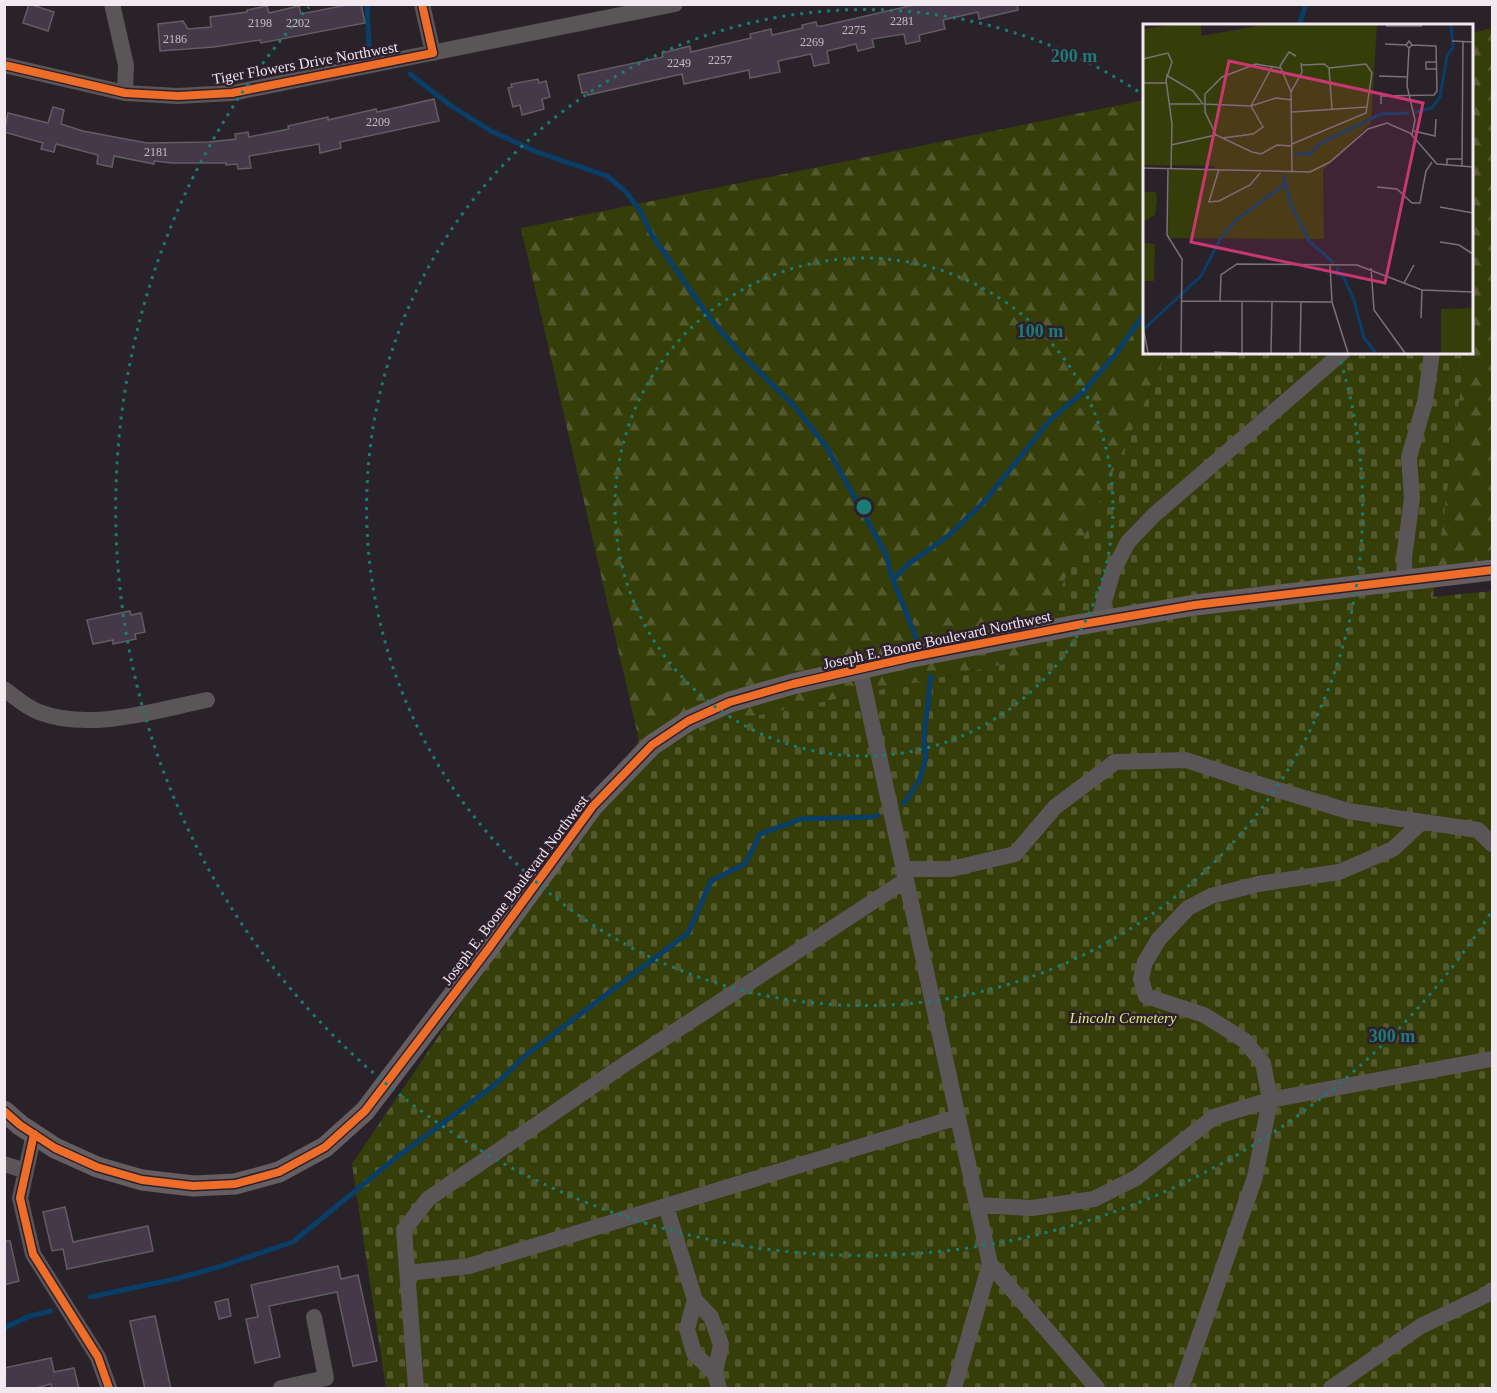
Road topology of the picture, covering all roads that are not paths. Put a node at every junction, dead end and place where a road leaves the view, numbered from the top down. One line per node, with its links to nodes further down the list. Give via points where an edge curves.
1 (112, 4): 6 (street, via 126,65)
2 (422, 4): 4 (street)
3 (675, 4): 4 (street, Tiger Flowers Drive Northwest)
4 (433, 53): 6 (street, Tiger Flowers Drive Northwest, via 232,93)
5 (4, 65): 6 (street, Tiger Flowers Drive Northwest)
6 (125, 93)
7 (1341, 354): 11 (street, via 1154,515 1128,542 1113,571)
8 (1432, 354): 10 (street, via 1425,402 1409,457 1412,498)
9 (1492, 570): 10 (main road, Joseph E. Boone Boulevard Northwest)
10 (1405, 581): 11 (main road, Joseph E. Boone Boulevard Northwest, via 1195,605)
11 (1098, 622): 12 (main road, Joseph E. Boone Boulevard Northwest)
12 (860, 669): 18 (street); 23 (main road, Joseph E. Boone Boulevard Northwest, via 730,702 688,721 652,745 593,806 365,1111 326,1147 279,1172 235,1184 193,1186 142,1180 97,1167)
13 (4, 689): 14 (street, via 36,711 82,721)
14 (207, 700)
15 (1422, 822): 16 (street); 18 (street, via 1348,811 1186,760 1115,762 1055,807 1015,854); 20 (street, via 1393,849 1339,872 1257,884 1211,896 1188,908 1159,939 1145,962 1141,979 1146,996 1204,1015 1244,1040 1263,1063)
16 (1486, 827): 17 (street)
17 (1492, 844)
18 (905, 875): 22 (street); 29 (street, via 428,1199 404,1230)
19 (1492, 1059): 20 (street)
20 (1270, 1101): 26 (street, via 1214,1117 1136,1178 1094,1200 1032,1208); 39 (street, via 1255,1177)
21 (4, 1111): 23 (main road, Joseph E. Boone Boulevard Northwest)
22 (958, 1117): 26 (street); 27 (street)
23 (34, 1134): 25 (street)
24 (4, 1164): 25 (street)
25 (26, 1171): 34 (street, via 20,1198 33,1254 98,1357)
26 (977, 1205): 28 (street)
27 (666, 1206): 29 (street, via 469,1266); 31 (street)
28 (990, 1264): 37 (street); 38 (street)
29 (408, 1273): 36 (street)
30 (1492, 1290): 40 (street, via 1420,1326)
31 (695, 1300): 33 (street, via 711,1317 721,1344); 33 (street, via 687,1329 694,1353)
32 (314, 1317): 35 (street, via 326,1378)
33 (717, 1381)
34 (109, 1389)
35 (281, 1389)
36 (416, 1389)
37 (954, 1389)
38 (1097, 1389)
39 (1181, 1389)
40 (1331, 1389)

